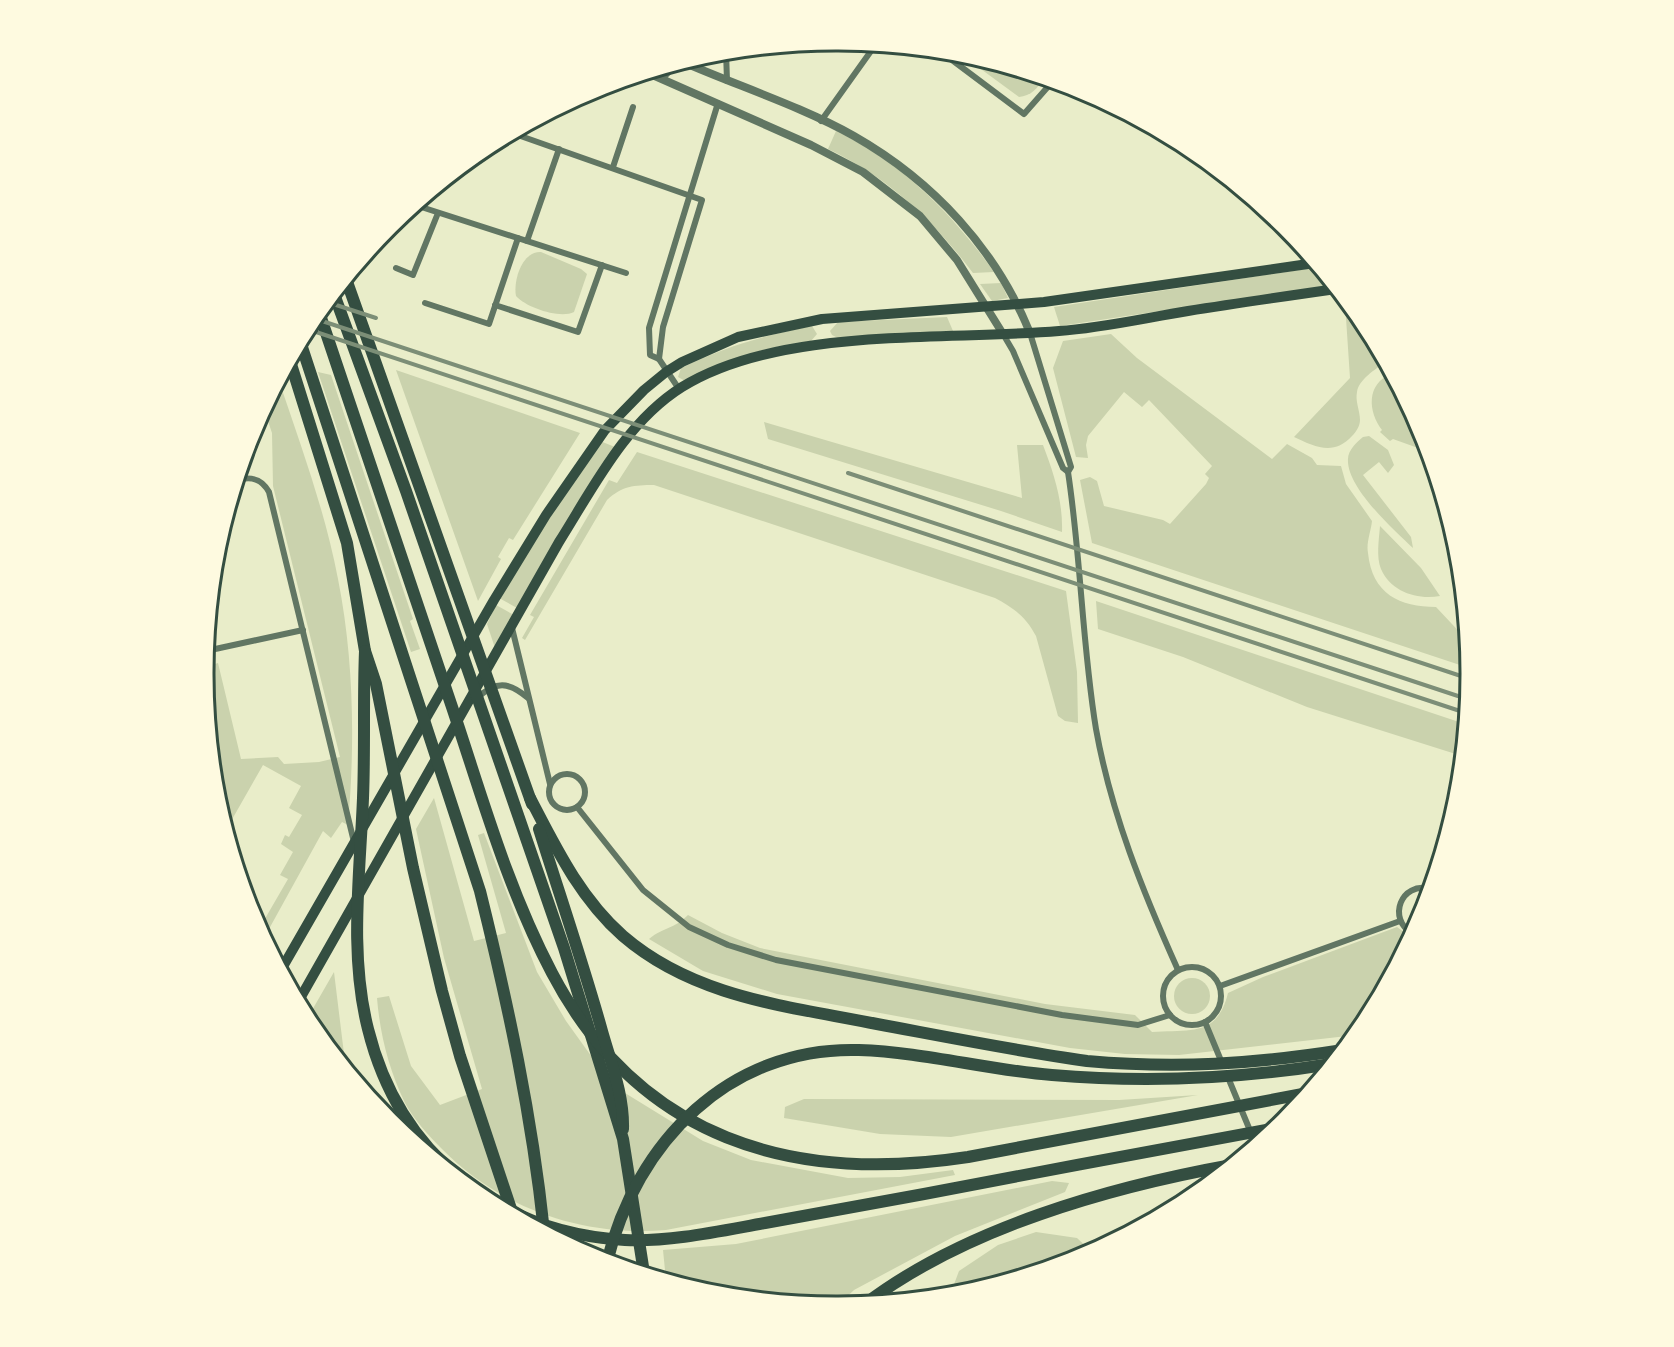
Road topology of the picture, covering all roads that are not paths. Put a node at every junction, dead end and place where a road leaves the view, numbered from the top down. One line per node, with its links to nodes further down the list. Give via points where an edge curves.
1 (870, 52): 12 (street)
2 (725, 61): 8 (street)
3 (955, 63): 9 (street, via 1024,114)
4 (696, 68): 8 (street)
5 (666, 75): 7 (street)
6 (658, 77): 7 (street)
7 (662, 79): 10 (street)
8 (727, 81): 12 (street)
9 (1047, 88)
10 (718, 103): 16 (street); 31 (street, via 863,172 920,216 957,260)
11 (633, 107): 15 (street)
12 (821, 121): 29 (street, via 911,172 952,210 1001,274)
13 (522, 136): 14 (street)
14 (559, 148): 15 (street); 20 (street)
15 (613, 167): 16 (street)
16 (690, 197): 36 (street, via 649,328 650,355); 36 (street, via 702,200 663,327)
17 (424, 208): 18 (street)
18 (438, 213): 19 (street); 23 (street, via 413,275)
19 (518, 238): 20 (street); 30 (street)
20 (527, 241): 22 (street)
21 (1306, 264): 29 (main road)
22 (602, 265): 24 (street); 30 (street, via 578,332)
23 (396, 268)
24 (626, 273)
25 (349, 288): 49 (highway)
26 (1327, 290): 33 (main road)
27 (337, 303): 69 (highway, via 564,948)
28 (425, 303): 30 (street, via 489,324)
29 (1018, 304): 31 (main road); 33 (street)
30 (495, 305)
31 (987, 307): 34 (street); 38 (main road, via 822,319 778,327 738,337)
32 (323, 323): 65 (highway, via 529,926 572,1007 599,1042 645,1088 700,1125 730,1139 767,1152 844,1165 930,1163)
33 (1030, 333): 34 (main road); 40 (street, via 1065,442 1071,467)
34 (1003, 334): 39 (main road, via 866,341 771,352 732,363); 40 (street, via 1062,468)
35 (304, 353): 72 (highway, via 480,891 524,1083)
36 (659, 359): 38 (street)
37 (293, 371): 45 (highway, via 347,543)
38 (666, 372): 39 (street); 51 (main road, via 605,430 582,461 503,584)
39 (679, 389): 42 (main road, via 622,445 601,475)
40 (1068, 472): 57 (street, via 1093,706 1109,784 1128,851)
41 (246, 479): 43 (street, via 259,480 269,492)
42 (512, 628): 46 (street); 47 (main road)
43 (303, 630): 44 (street); 51 (street)
44 (215, 649)
45 (370, 685): 66 (highway, via 357,938 360,988 381,1069); 71 (highway, via 431,951 460,1056)
46 (528, 698): 47 (street, via 519,690 498,685 488,688); 48 (street)
47 (469, 706): 52 (main road)
48 (550, 784): 50 (street, via 548,793 558,808); 50 (street, via 562,774 579,778 585,793)
49 (530, 798): 64 (highway, via 589,900 622,935 659,962 730,994 1087,1061 1137,1066); 69 (highway, via 618,1087 624,1112)
50 (577, 807): 60 (street, via 642,890 689,927 728,945 776,960 1062,1016 1138,1025)
51 (354, 842): 52 (street); 56 (main road)
52 (368, 878): 59 (main road)
53 (1420, 889): 54 (street, via 1413,889 1403,897 1398,909)
54 (1400, 921): 55 (street); 58 (street)
55 (1405, 926)
56 (286, 962)
57 (1178, 970): 58 (street, via 1198,967); 60 (street, via 1168,978 1163,991)
58 (1220, 986): 61 (street, via 1219,1007)
59 (303, 993)
60 (1170, 1015): 61 (street, via 1185,1024)
61 (1205, 1022): 68 (street)
62 (1330, 1053): 64 (highway)
63 (1321, 1064): 64 (highway)
64 (1270, 1067): 74 (highway, via 1201,1079 1052,1075 911,1053 857,1050 784,1059 715,1094 670,1134 635,1185)
65 (1294, 1095)
66 (410, 1126)
67 (1258, 1131): 73 (highway, via 725,1230 628,1240)
68 (1253, 1137)
69 (623, 1139): 75 (highway)
70 (1214, 1168): 76 (highway, via 1093,1196 954,1251)
71 (509, 1202)
72 (543, 1222)
73 (549, 1225)
74 (609, 1253)
75 (643, 1265)
76 (879, 1295)

